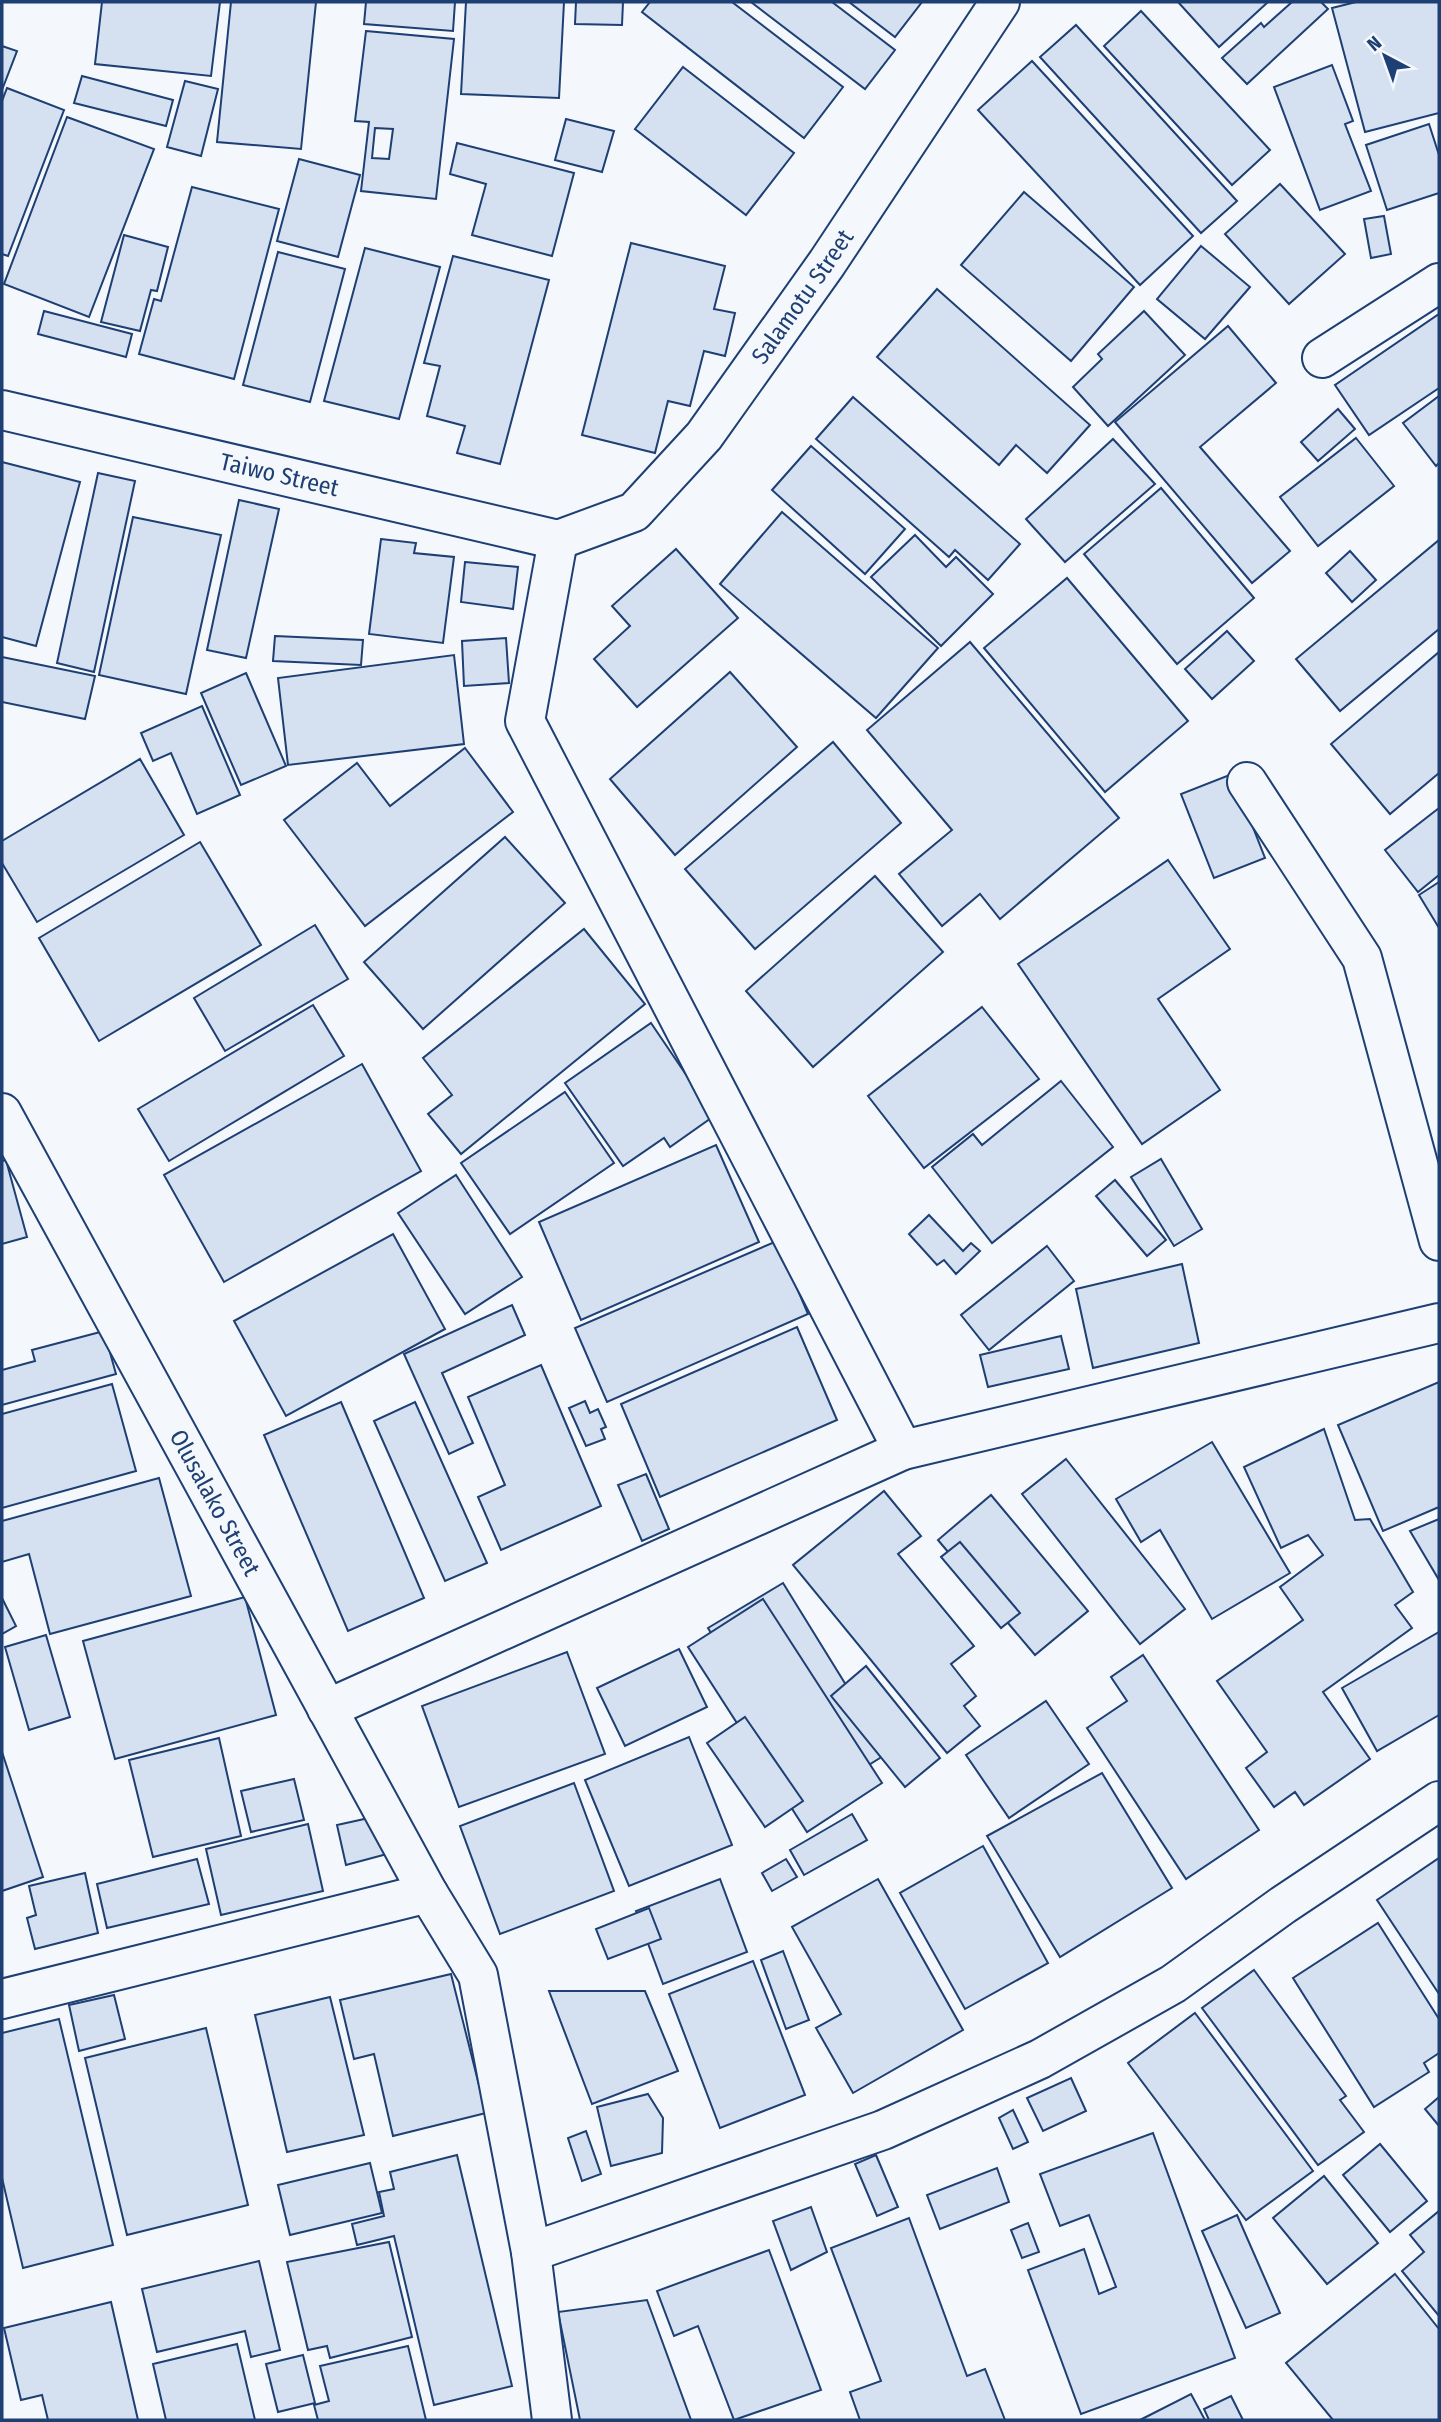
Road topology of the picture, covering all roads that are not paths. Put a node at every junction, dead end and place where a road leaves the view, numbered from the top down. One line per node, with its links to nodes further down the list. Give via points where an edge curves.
1 (1000, 2): 5 (street, Salamotu Street, via 827,263 704,436 634,512)
2 (1439, 283): 3 (street)
3 (1322, 358)
4 (2, 410): 5 (street, Taiwo Street)
5 (558, 540): 10 (street, via 525,721)
6 (1247, 782): 8 (street, via 1362,958)
7 (2, 1113): 11 (street, Olusalako Street)
8 (1439, 1241)
9 (1439, 1323): 10 (street)
10 (903, 1450): 11 (street)
11 (327, 1709): 13 (street, Olusalako Street)
12 (1439, 1801): 15 (street, via 1173,1984 1040,2059 883,2130)
13 (428, 1893): 14 (street); 15 (street, Olusalako Street, via 478,1975)
14 (2, 1999)
15 (531, 2252): 16 (street, Olusalako Street)
16 (552, 2420)

